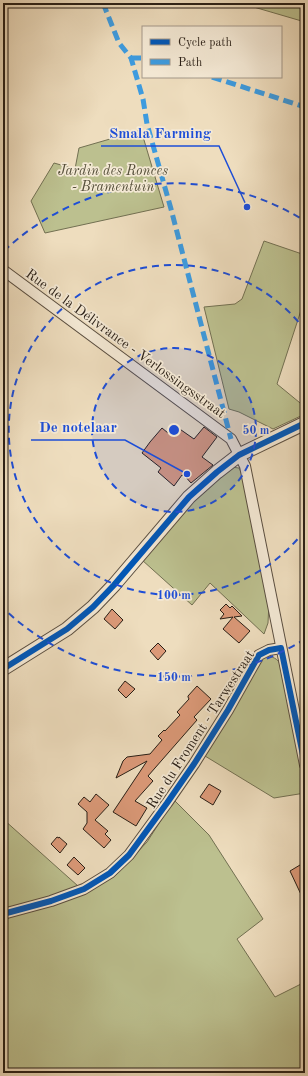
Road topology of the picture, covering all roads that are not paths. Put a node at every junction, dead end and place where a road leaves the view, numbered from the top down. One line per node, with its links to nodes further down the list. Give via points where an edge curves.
1 (3, 270): 3 (street, Rue de la Délivrance - Verlossingsstraat, via 231,439)
2 (305, 423): 3 (street)
3 (239, 455): 4 (street, via 244,466); 5 (street, via 189,497 93,607 67,629)
4 (281, 648): 6 (street); 7 (street, Rue du Froment - Tarwestraat, via 259,655 194,764 124,860 110,873 84,889)
5 (3, 669)
6 (305, 765)
7 (3, 914)

